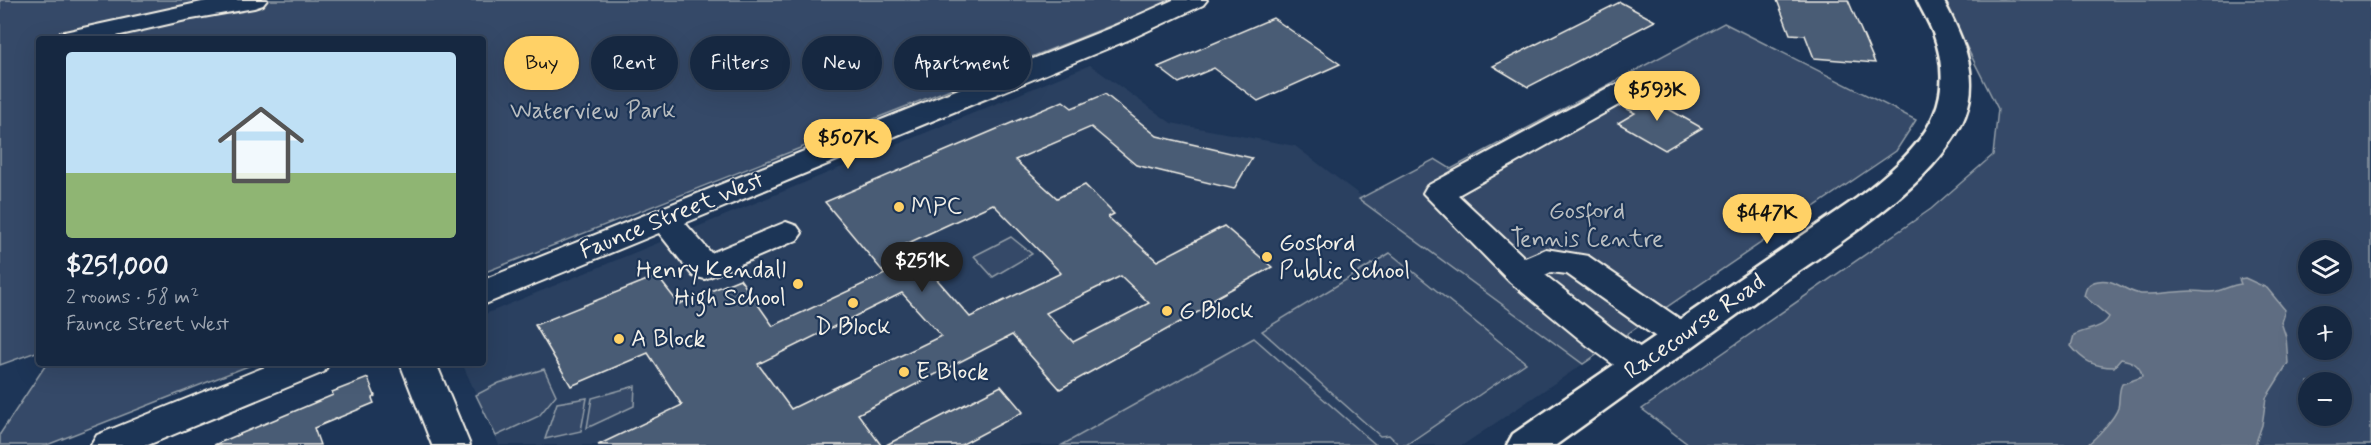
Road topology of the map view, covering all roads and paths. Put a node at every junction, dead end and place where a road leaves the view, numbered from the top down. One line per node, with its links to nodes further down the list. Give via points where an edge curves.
1 (254, 0): 4 (street)
2 (1194, 0): 6 (street, Faunce Street West)
3 (1930, 0): 10 (main road, Racecourse Road, via 1955,52 1958,86 1948,119 1929,151 1892,188)
4 (82, 36)
5 (1621, 92): 8 (street, via 1438,193)
6 (665, 219): 7 (street, via 705,268); 9 (street, Faunce Street West)
7 (786, 233)
8 (1522, 274): 10 (street, via 1546,260 1576,264); 13 (street)
9 (486, 292)
10 (1681, 337): 13 (main road, Racecourse Road)
11 (304, 366): 14 (street)
12 (418, 366): 15 (street)
13 (1641, 366): 16 (main road, Racecourse Road)
14 (110, 445)
15 (451, 445)
16 (1527, 445)

